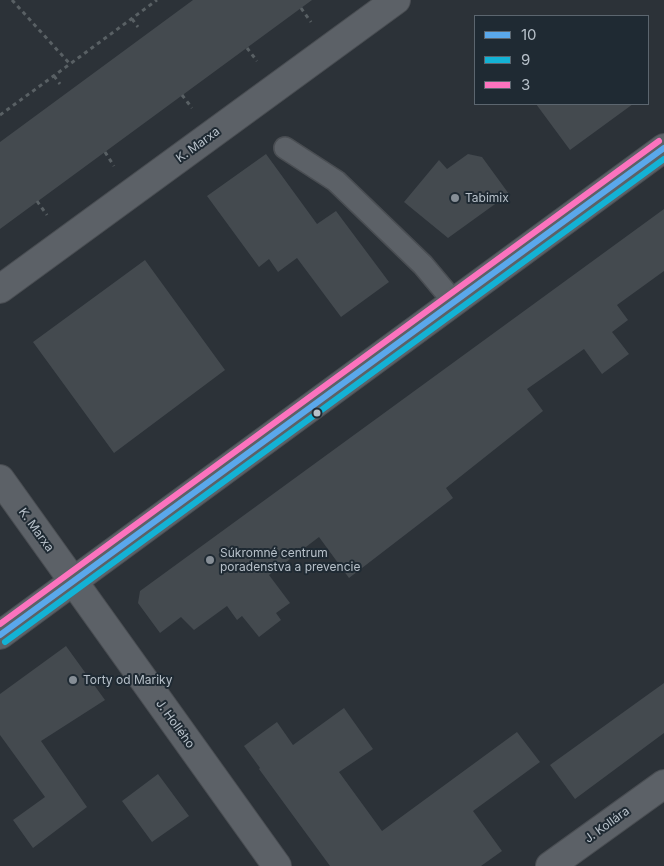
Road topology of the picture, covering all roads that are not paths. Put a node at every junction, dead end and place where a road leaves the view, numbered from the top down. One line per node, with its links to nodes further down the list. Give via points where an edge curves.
1 (396, 0): 4 (street, K. Marxa)
2 (285, 148): 5 (lane, via 336,181 423,265)
3 (664, 148): 5 (street)
4 (0, 289)
5 (454, 302): 7 (street)
6 (0, 479): 7 (street, K. Marxa)
7 (73, 582): 8 (street); 10 (street, J. Hollého)
8 (0, 635)
9 (664, 784): 11 (street, J. Kollára)
10 (277, 866)
11 (550, 866)

